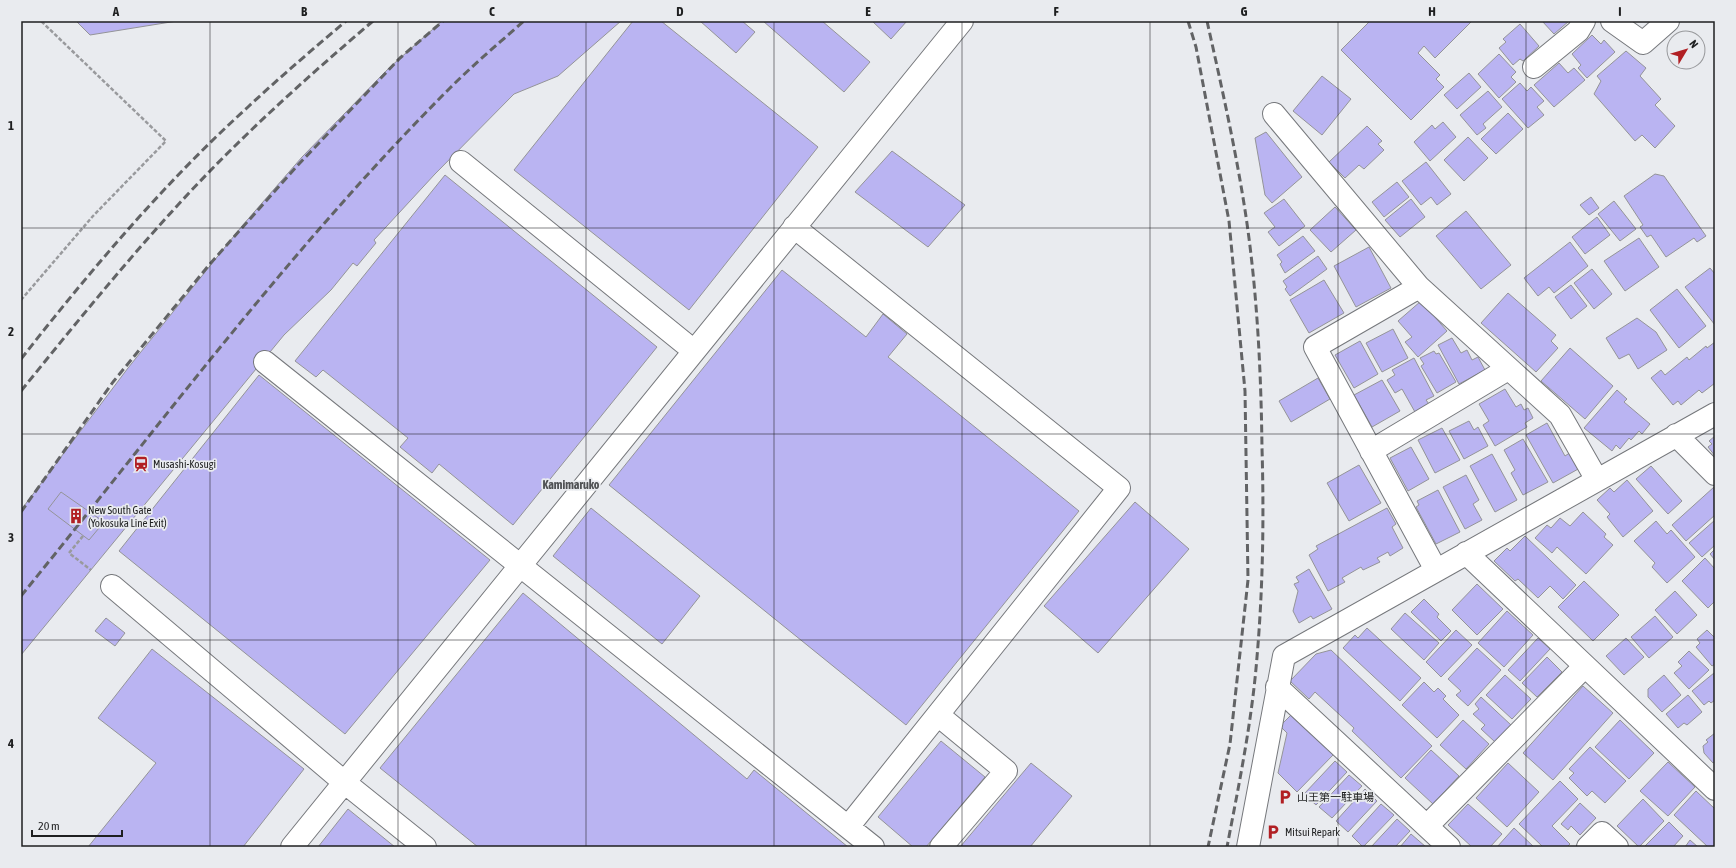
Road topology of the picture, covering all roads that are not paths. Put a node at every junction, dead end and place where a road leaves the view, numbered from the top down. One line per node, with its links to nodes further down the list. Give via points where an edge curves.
1 (962, 21): 8 (street)
2 (1584, 21): 5 (street, via 1578,31)
3 (1612, 21): 4 (street, via 1643,43)
4 (1668, 21)
5 (1534, 67)
6 (1274, 114): 9 (street)
7 (461, 162): 10 (street)
8 (794, 227): 10 (street); 24 (street, via 1119,488)
9 (1419, 287): 12 (street); 15 (street, via 1314,347)
10 (694, 351): 19 (street)
11 (265, 362): 19 (street)
12 (1508, 369): 15 (street); 17 (street, via 1560,415)
13 (1715, 414): 14 (street)
14 (1676, 435): 16 (street); 17 (street)
15 (1371, 450): 20 (street)
16 (1715, 474)
17 (1597, 480): 18 (street)
18 (1466, 553): 20 (street); 22 (street)
19 (520, 565): 25 (street); 28 (street)
20 (1436, 570): 23 (street, via 1284,656)
21 (112, 586): 25 (street)
22 (1586, 666): 26 (street); 27 (street)
23 (1277, 687): 27 (street); 33 (street)
24 (938, 715): 28 (street); 32 (street, via 1006,771)
25 (344, 782): 29 (street); 30 (street)
26 (1715, 789)
27 (1427, 826): 34 (street)
28 (848, 827): 31 (street)
29 (292, 847)
30 (425, 847)
31 (873, 847)
32 (941, 847)
33 (1248, 847)
34 (1449, 847)
35 (1588, 847): 36 (street, via 1602,832)
36 (1617, 847)

